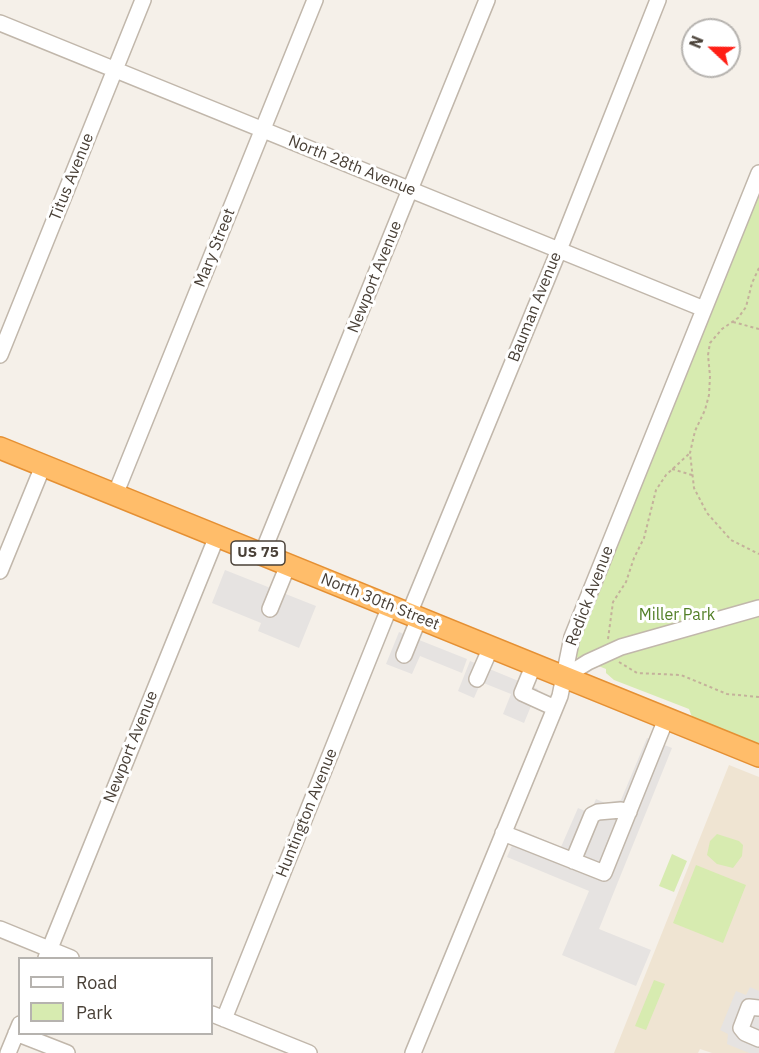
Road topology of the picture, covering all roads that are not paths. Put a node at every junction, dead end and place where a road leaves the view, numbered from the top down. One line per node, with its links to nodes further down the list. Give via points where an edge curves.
1 (143, 0): 6 (street, Titus Avenue)
2 (315, 0): 7 (street, Mary Street)
3 (487, 0): 9 (street, Newport Avenue)
4 (658, 0): 10 (street, Bauman Avenue)
5 (0, 23): 6 (street, North 28th Avenue)
6 (115, 70): 7 (street, North 28th Avenue); 12 (street, Titus Avenue)
7 (263, 130): 9 (street, North 28th Avenue); 15 (street, Mary Street)
8 (759, 173): 11 (street, Redick Avenue)
9 (411, 190): 10 (street, North 28th Avenue); 17 (street, Newport Avenue)
10 (559, 249): 11 (street, North 28th Avenue); 22 (street, Bauman Avenue)
11 (704, 309): 26 (street, Redick Avenue, via 572,637)
12 (0, 355)
13 (0, 448): 14 (highway, North 30th Street / US 75)
14 (43, 466): 15 (highway, North 30th Street / US 75); 19 (street)
15 (115, 495): 16 (highway, North 30th Street / US 75)
16 (217, 536): 17 (highway, North 30th Street / US 75); 35 (street, Newport Avenue)
17 (262, 554): 18 (highway, North 30th Street / US 75)
18 (288, 565): 21 (street); 22 (highway, North 30th Street / US 75)
19 (0, 572)
20 (759, 608): 26 (street, via 610,651)
21 (270, 609)
22 (406, 613): 23 (highway, North 30th Street / US 75); 24 (street); 38 (street, Huntington Avenue)
23 (491, 647): 25 (highway, North 30th Street / US 75); 27 (street)
24 (404, 655)
25 (534, 664): 26 (highway, North 30th Street / US 75); 28 (street, via 522,693)
26 (564, 677): 28 (street, Redick Avenue); 29 (highway, North 30th Street / US 75)
27 (477, 679)
28 (555, 708): 32 (street, Redick Avenue)
29 (666, 719): 30 (highway, North 30th Street / US 75); 31 (street)
30 (759, 756)
31 (629, 812): 33 (street, via 592,815); 33 (street, via 604,873)
32 (504, 833): 33 (street); 45 (street, Redick Avenue)
33 (573, 861)
34 (0, 930): 35 (street)
35 (47, 954): 36 (street)
36 (65, 957)
37 (759, 1008): 41 (street, via 749,1007 741,1028 745,1034)
38 (218, 1016): 44 (street)
39 (18, 1028): 42 (street)
40 (32, 1035): 43 (street)
41 (759, 1039)
42 (8, 1053)
43 (67, 1053)
44 (309, 1053)
45 (414, 1053)

